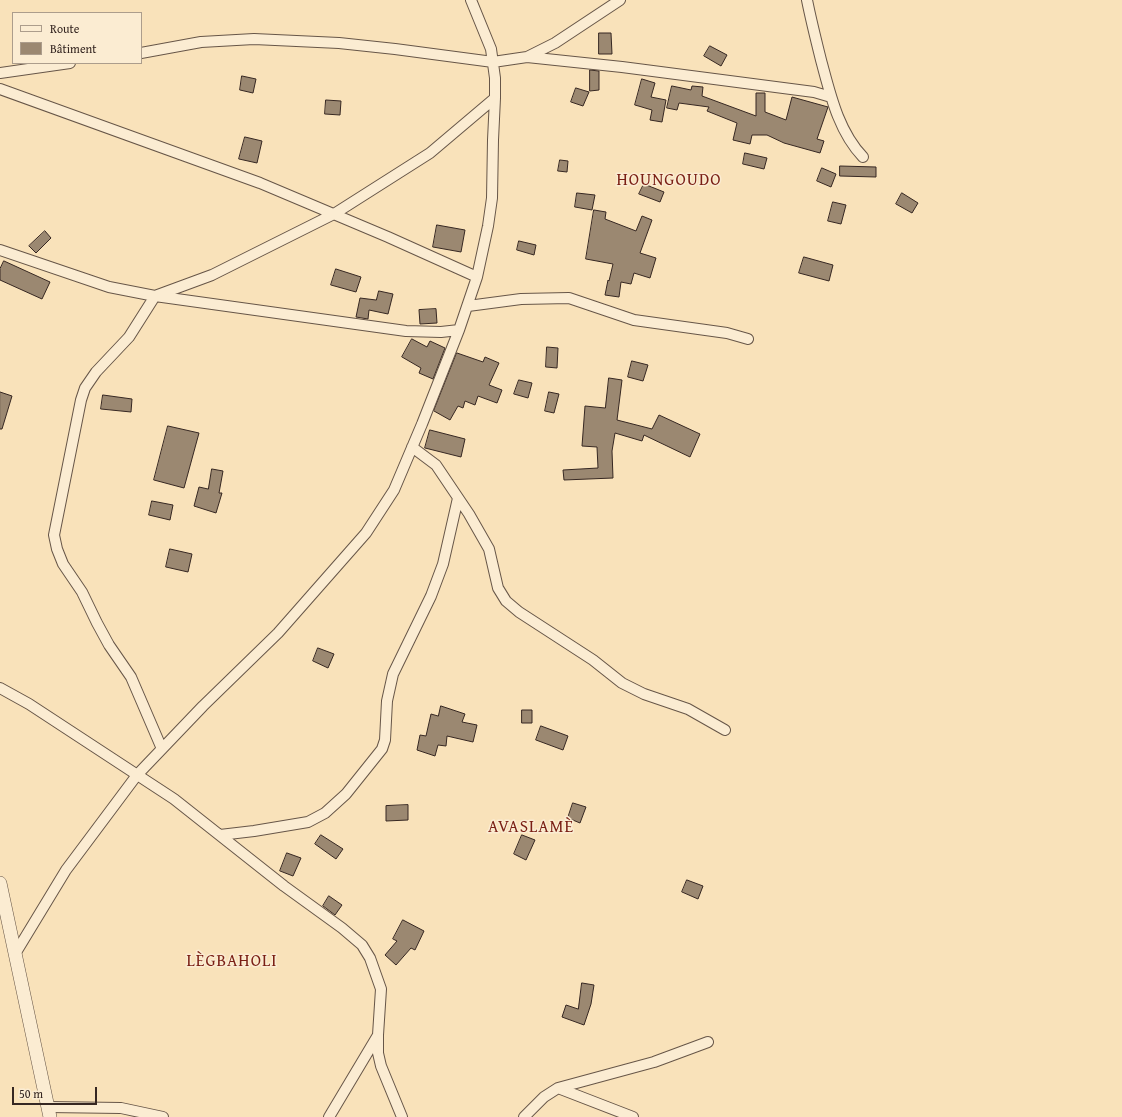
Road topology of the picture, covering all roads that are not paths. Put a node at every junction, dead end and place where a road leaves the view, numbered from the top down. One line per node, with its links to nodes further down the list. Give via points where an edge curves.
1 (471, 0): 6 (street, via 487,39)
2 (620, 0): 5 (street, via 555,43)
3 (808, 0): 10 (street)
4 (142, 52): 6 (street, via 201,42 254,39 339,43)
5 (526, 57): 6 (street); 10 (street, via 807,91)
6 (493, 62): 11 (street)
7 (63, 64): 8 (street)
8 (0, 73)
9 (0, 89): 13 (street, via 260,183)
10 (831, 97): 12 (street, via 855,149)
11 (495, 98): 13 (street, via 430,153); 15 (street, via 492,198)
12 (863, 157)
13 (334, 214): 15 (street); 16 (street, via 212,275)
14 (0, 250): 16 (street, via 109,287)
15 (477, 277): 17 (street)
16 (155, 296): 18 (street, via 406,331); 24 (street, via 129,337 96,372 86,388 81,400 54,535 63,564 131,677)
17 (468, 306): 18 (street); 19 (street, via 521,299 569,298 634,320 727,333)
18 (459, 330): 20 (street)
19 (748, 339)
20 (412, 447): 21 (street, via 436,465); 24 (street, via 394,490 366,533 278,633)
21 (458, 498): 23 (street, via 489,549 498,588 506,601 593,660 622,683 644,694 688,709); 26 (street, via 443,564 393,674 387,701 386,740 382,749 346,794 325,813 314,819 262,830)
22 (0, 688): 25 (street, via 29,704)
23 (725, 730)
24 (162, 749): 25 (street)
25 (137, 775): 26 (street, via 174,799); 29 (street, via 66,870)
26 (220, 835): 30 (street, via 362,945 370,958 381,989)
27 (0, 883): 28 (street)
28 (3, 920): 29 (street)
29 (15, 954): 33 (street)
30 (378, 1035): 35 (street); 36 (street, via 381,1066)
31 (708, 1042): 32 (street, via 654,1062)
32 (558, 1088): 37 (street, via 544,1097); 38 (street)
33 (49, 1112): 34 (street, via 121,1108)
34 (163, 1117)
35 (329, 1117)
36 (402, 1117)
37 (524, 1117)
38 (633, 1117)

